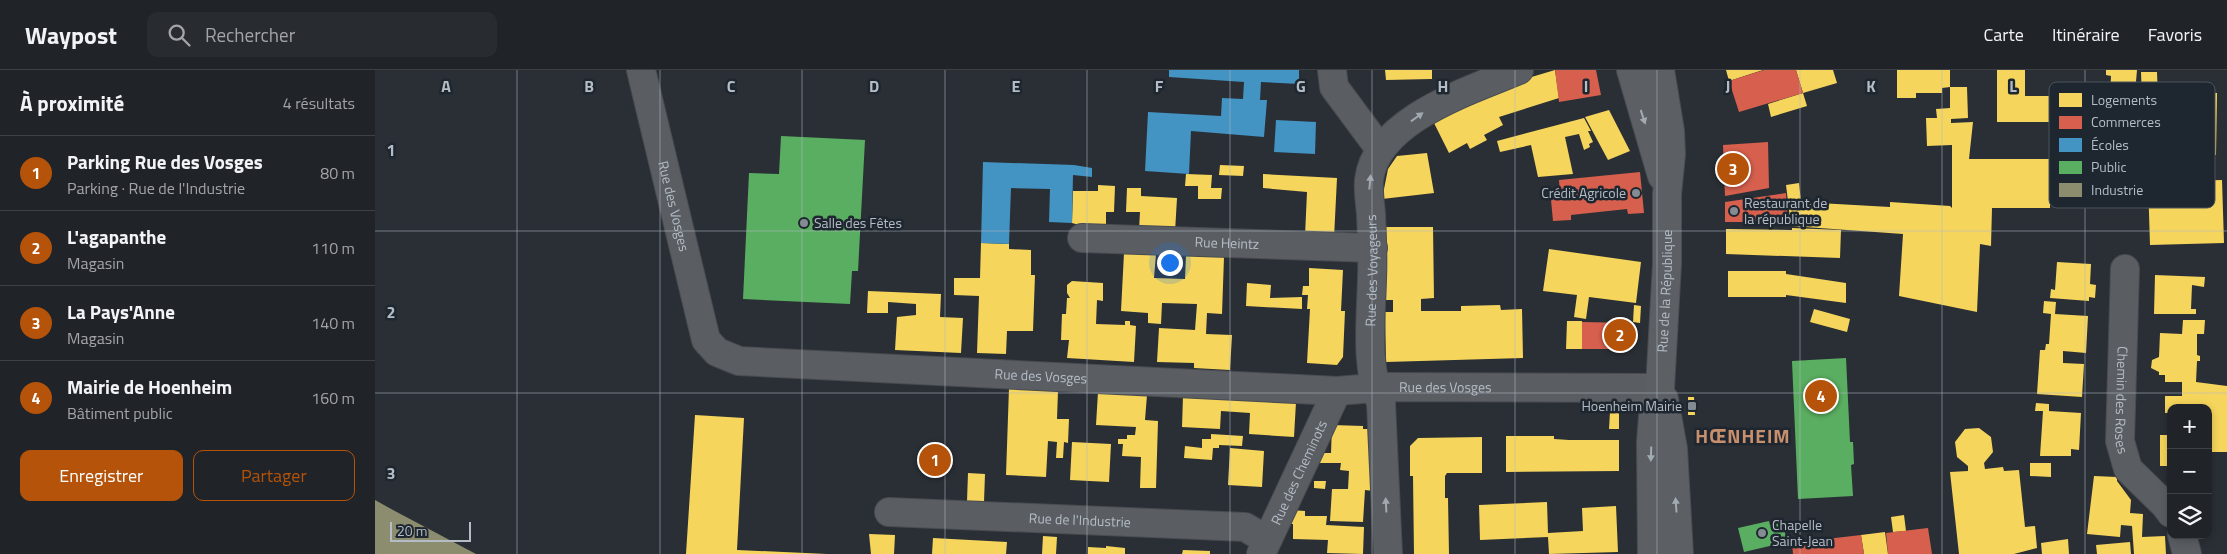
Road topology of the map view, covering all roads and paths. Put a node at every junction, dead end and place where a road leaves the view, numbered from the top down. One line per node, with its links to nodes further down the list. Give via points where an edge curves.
1 (641, 70): 13 (street, Rue des Vosges, via 707,340 717,352 739,361)
2 (1332, 70): 6 (street, via 1334,87)
3 (1519, 70): 6 (street, Rue des Voyageurs, one-way to 3, via 1429,108)
4 (1631, 70): 7 (main road, Rue de la République, one-way to 7)
5 (1660, 70): 7 (main road, Rue de la République, via 1670,130)
6 (1381, 149): 9 (street, Rue des Voyageurs, one-way to 6, via 1369,179)
7 (1667, 194): 12 (main road, Rue de la République, via 1667,264)
8 (1081, 238): 9 (street, Rue Heintz)
9 (1373, 248): 11 (street, Rue des Voyageurs, via 1371,351)
10 (2125, 269): 14 (street, Chemin des Roses, via 2120,441 2128,469)
11 (1375, 388): 12 (street, Rue des Vosges); 13 (street, Rue des Vosges); 18 (street, Rue des Voyageurs, one-way to 11, via 1381,403)
12 (1660, 388): 19 (main road, Rue de la République, one-way to 19, via 1651,442); 20 (main road, Rue de la République, one-way to 12, via 1673,449 1666,402)
13 (1337, 391): 17 (street, Rue des Cheminots)
14 (2167, 507)
15 (889, 512): 17 (street, Rue de l'Industrie, via 1245,527)
16 (2183, 539): 21 (street)
17 (1264, 547)
18 (1388, 554)
19 (1652, 554)
20 (1679, 554)
21 (2187, 554)

